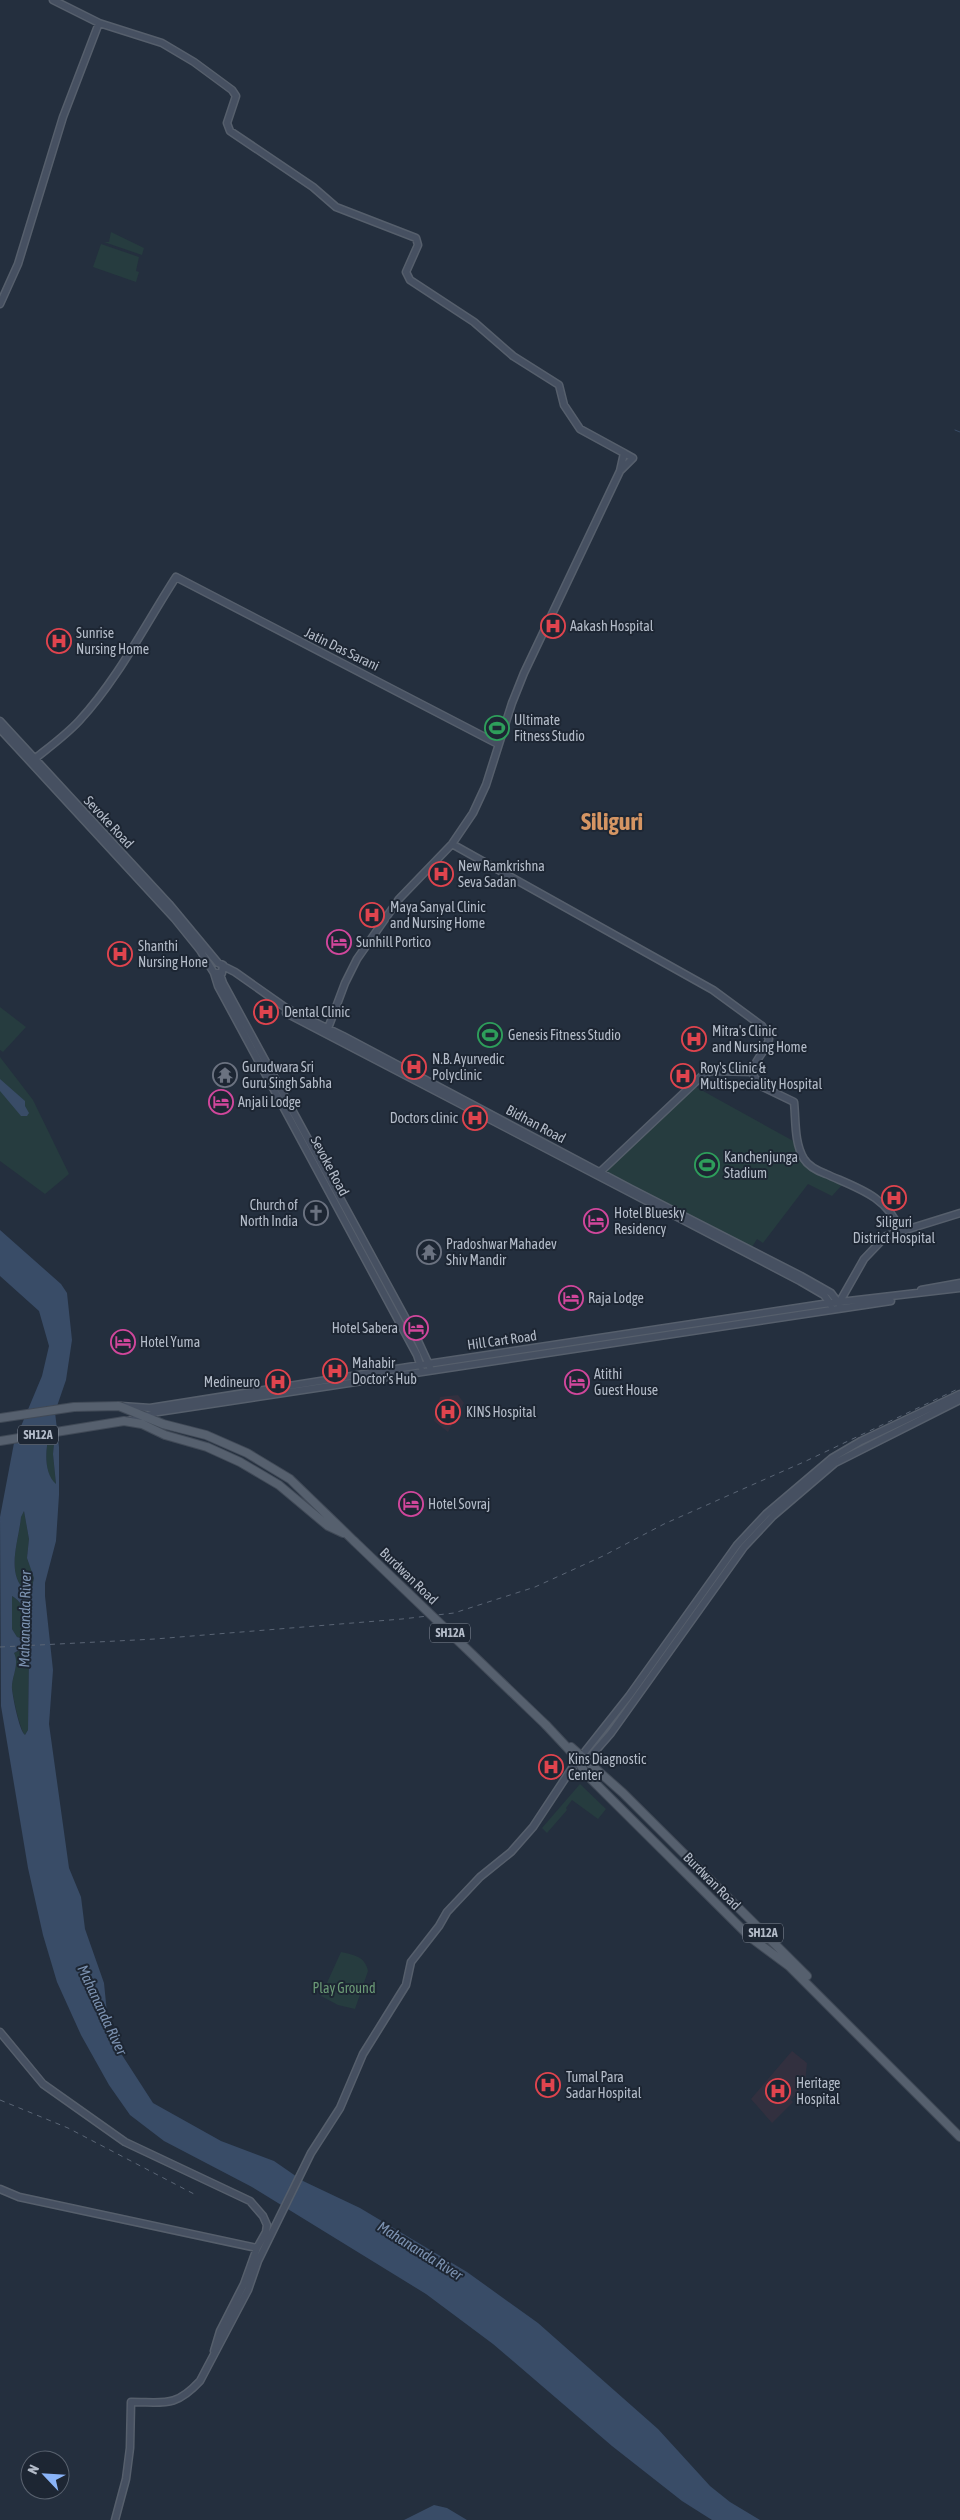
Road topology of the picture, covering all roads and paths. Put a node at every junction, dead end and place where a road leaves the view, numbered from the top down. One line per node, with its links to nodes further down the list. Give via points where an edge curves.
1 (53, 0): 2 (street)
2 (99, 23): 3 (street, via 62,116 24,248); 4 (street, via 162,44 194,62 235,93 227,124 230,131 313,187 336,207 416,238 418,245 406,272 410,280 474,322 513,356 559,385 564,405 580,429)
3 (0, 304)
4 (624, 453): 5 (street); 5 (street, via 633,458)
5 (620, 471): 8 (street, via 530,658)
6 (0, 721): 9 (street, Sevoke Road)
7 (0, 730): 9 (street, Sevoke Road)
8 (498, 744): 9 (street, Jatin Das Sarani, via 176,577 88,711); 10 (street, via 478,802)
9 (32, 761): 11 (street, Sevoke Road, via 169,904)
10 (452, 844): 12 (street, via 399,899 357,959); 13 (street, via 695,980 762,1026 768,1038)
11 (218, 969): 12 (street, Bidhan Road, via 234,973 284,1012); 18 (street, Sevoke Road, via 218,986)
12 (327, 1031): 14 (street, Bidhan Road)
13 (753, 1072): 14 (street, via 711,1071 704,1074); 16 (street, via 763,1087 794,1102 797,1137 808,1164 880,1200 896,1218)
14 (597, 1174): 20 (street, Bidhan Road)
15 (960, 1213): 16 (street)
16 (900, 1230): 22 (street, via 886,1236 869,1252)
17 (960, 1283): 21 (street, via 894,1294)
18 (384, 1287): 24 (street, Sevoke Road); 25 (street, Sevoke Road)
19 (960, 1288): 21 (street)
20 (823, 1291): 22 (street, Bidhan Road); 23 (street, Bidhan Road)
21 (894, 1299): 22 (street, Hill Cart Road)
22 (840, 1305): 23 (street, Hill Cart Road)
23 (832, 1306): 24 (street, Hill Cart Road)
24 (430, 1366): 25 (street, Hill Cart Road)
25 (421, 1368): 28 (street, Hill Cart Road)
26 (960, 1394): 34 (street, via 832,1458 766,1514 738,1545)
27 (960, 1400): 34 (street, via 835,1463 773,1516 735,1559 611,1733)
28 (146, 1412): 29 (main road, SH12A, via 119,1406 74,1407); 30 (street, Hill Cart Road); 31 (main road); 33 (main road, Burdwan Road / SH12A, via 260,1460 303,1490)
29 (0, 1418)
30 (124, 1421): 31 (main road, Burdwan Road / SH12A); 32 (main road, Hill Cart Road / SH12A)
31 (148, 1426): 33 (main road, Burdwan Road / SH12A, via 240,1462 278,1485 328,1526)
32 (0, 1441)
33 (351, 1538): 34 (main road, Burdwan Road / SH12A, bridge, via 546,1724)
34 (580, 1763): 35 (main road, Burdwan Road / SH12A); 35 (main road, Burdwan Road / SH12A, via 750,1937); 41 (street, via 512,1852 480,1877 447,1912 411,1962 406,1985 366,2047 340,2108 311,2153 258,2261 248,2290)
35 (816, 1989): 37 (main road, Burdwan Road / SH12A); 38 (main road, Burdwan Road / SH12A)
36 (0, 2032): 40 (street, via 43,2084 125,2142 250,2201 259,2209 267,2225)
37 (960, 2130)
38 (960, 2136)
39 (0, 2189): 40 (street, via 29,2199)
40 (257, 2248): 41 (street, via 244,2284 220,2331)
41 (213, 2357): 42 (street, via 200,2381 175,2401 131,2402 126,2479)
42 (115, 2520)

